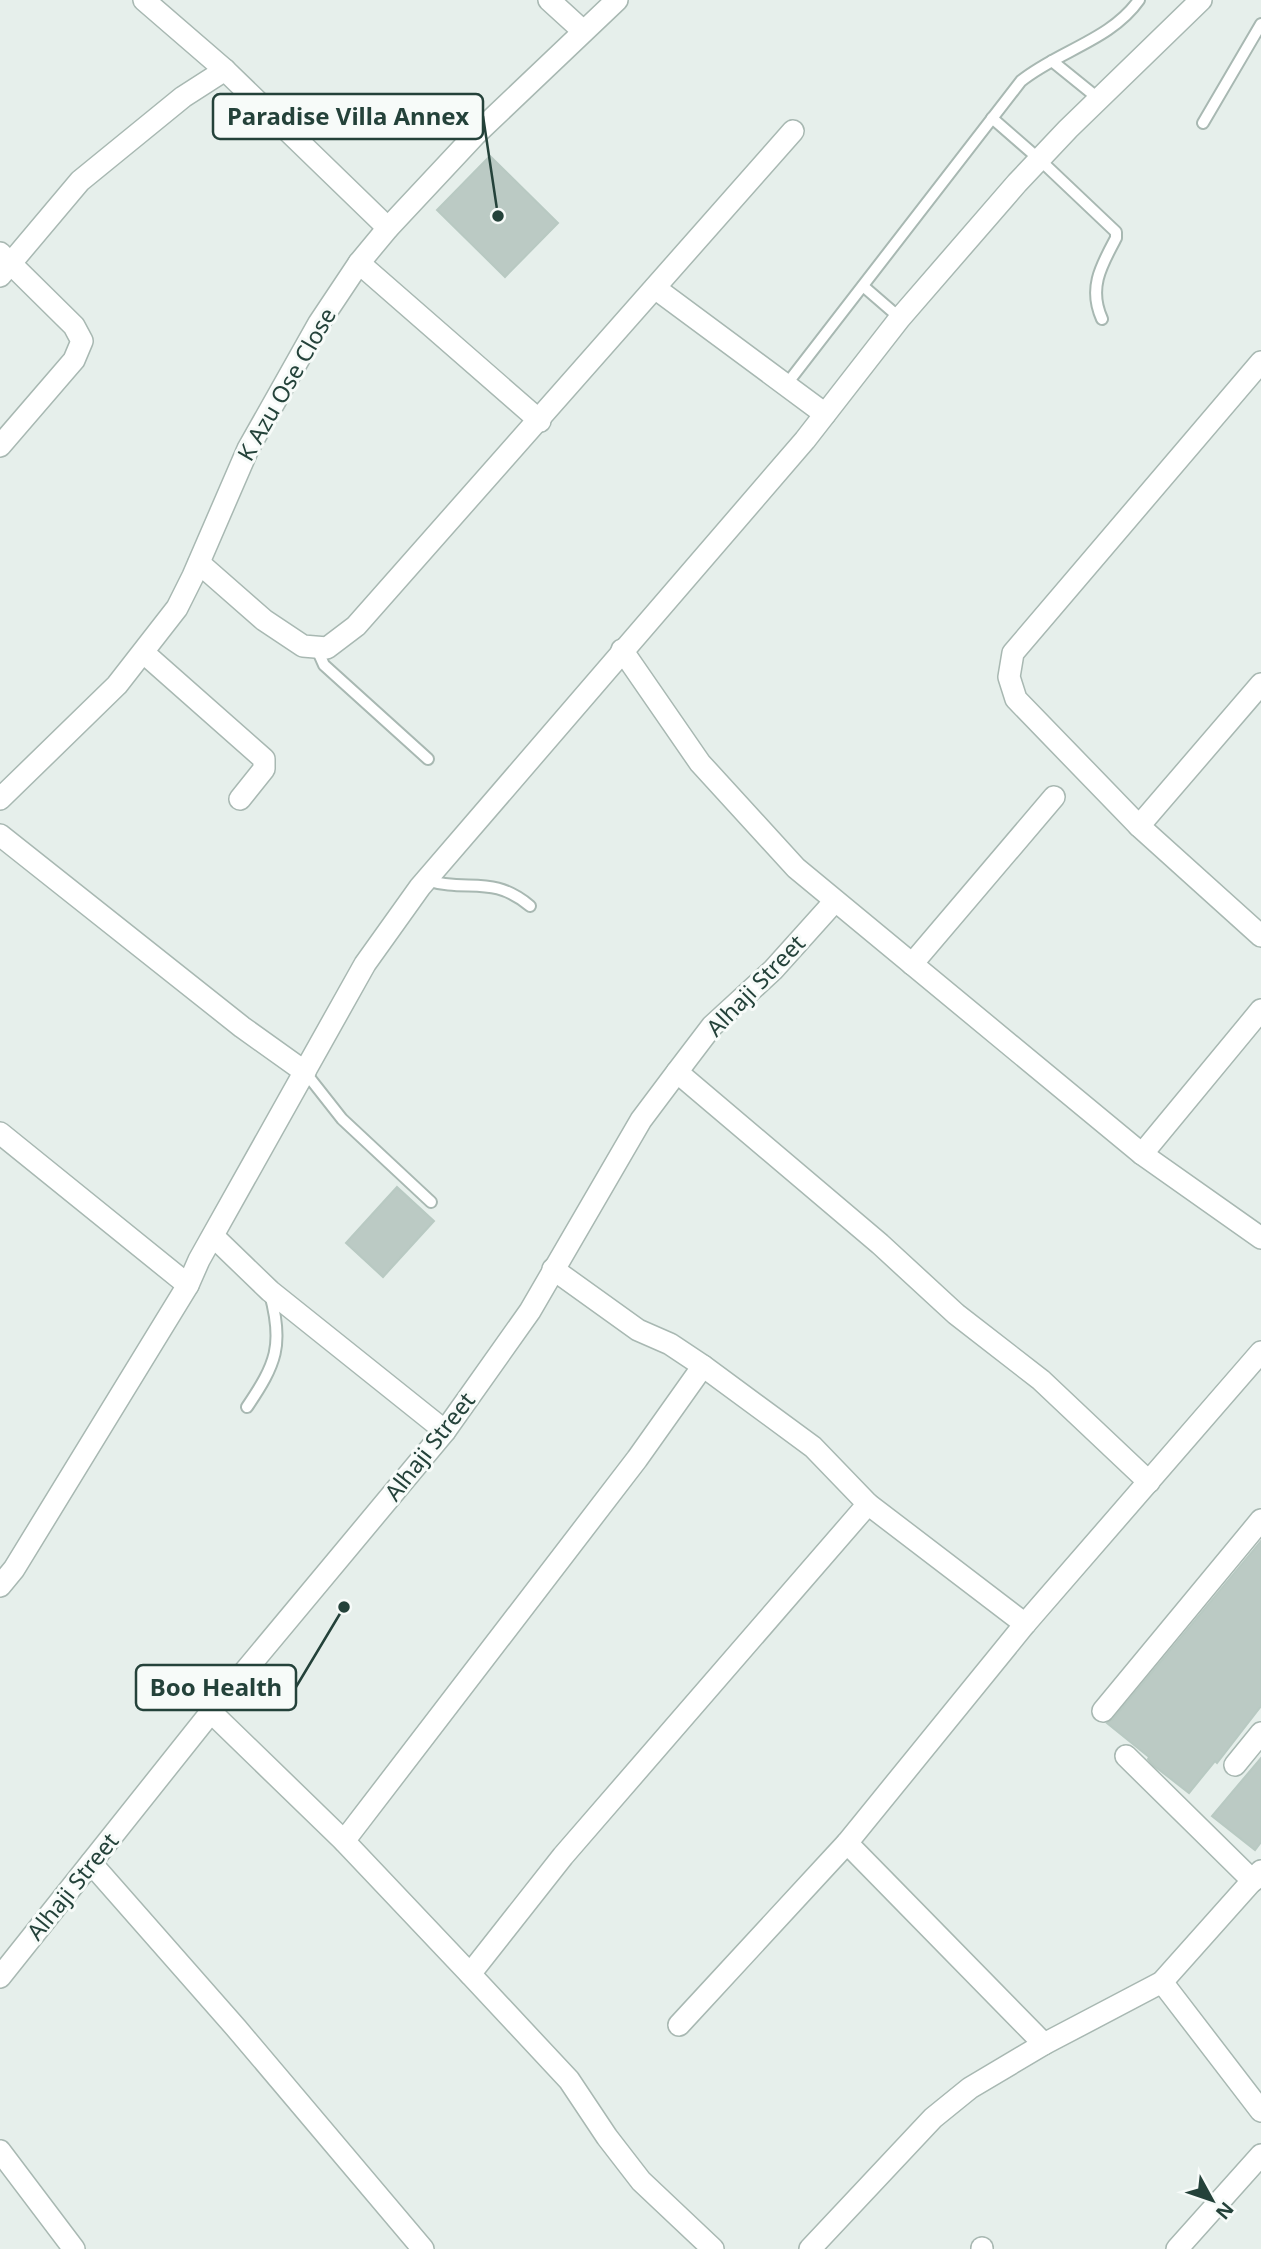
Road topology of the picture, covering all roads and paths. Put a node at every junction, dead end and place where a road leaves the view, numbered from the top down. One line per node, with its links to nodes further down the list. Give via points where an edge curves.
1 (144, 0): 10 (street)
2 (549, 0): 8 (street)
3 (617, 0): 8 (street, K Azu Ose Close)
4 (1139, 0): 9 (lane, via 1116,23)
5 (1200, 0): 6 (street)
6 (1178, 8): 11 (street)
7 (1261, 24): 13 (lane)
8 (583, 31): 16 (street, K Azu Ose Close, via 475,135)
9 (1052, 61): 11 (lane); 12 (lane, via 1021,81)
10 (225, 70): 16 (street); 18 (street, via 183,97 80,181)
11 (1098, 99): 15 (street)
12 (992, 118): 15 (lane); 19 (lane)
13 (1203, 123)
14 (793, 131): 20 (street)
15 (1039, 159): 21 (street); 22 (lane, via 1116,232 1094,296)
16 (388, 228): 17 (street, K Azu Ose Close)
17 (359, 263): 26 (street); 28 (street, K Azu Ose Close, via 319,323 248,449)
18 (4, 264): 27 (street, via 74,326 82,341 74,360)
19 (863, 286): 21 (lane); 24 (lane)
20 (655, 288): 24 (street); 26 (street)
21 (900, 318): 25 (street)
22 (1102, 319)
23 (1261, 362): 37 (street, via 1013,653 1009,677 1016,699)
24 (786, 385): 25 (street)
25 (825, 414): 30 (street)
26 (540, 421): 29 (street, via 356,626 327,648)
27 (0, 446)
28 (199, 563): 29 (street, via 264,620 303,646); 31 (street, K Azu Ose Close, via 177,608)
29 (316, 646): 33 (lane, via 324,666)
30 (622, 650): 39 (street); 40 (street, via 700,763 796,868)
31 (144, 653): 35 (street, K Azu Ose Close); 36 (street, via 264,759 264,769)
32 (1261, 684): 37 (street)
33 (428, 759)
34 (1054, 797): 43 (street)
35 (0, 799)
36 (240, 799)
37 (1139, 826): 42 (street)
38 (0, 835): 45 (street)
39 (426, 880): 41 (lane, via 443,885 490,885); 45 (street, via 365,964)
40 (835, 901): 43 (street); 46 (street, Alhaji Street, via 773,970 712,1026)
41 (530, 906)
42 (1261, 936)
43 (912, 964): 48 (street)
44 (1261, 1010): 48 (street)
45 (305, 1072): 49 (lane, via 342,1119); 50 (street)
46 (677, 1072): 52 (street, Alhaji Street, via 641,1120); 59 (street, via 956,1314 1041,1380)
47 (0, 1133): 53 (street)
48 (1142, 1154): 51 (street)
49 (431, 1202)
50 (213, 1236): 53 (street); 54 (street)
51 (1261, 1238)
52 (553, 1269): 56 (street, via 638,1329); 58 (street, Alhaji Street, via 530,1311)
53 (188, 1285): 62 (street)
54 (270, 1291): 57 (lane, via 277,1349 267,1378); 58 (street)
55 (1261, 1352): 59 (street)
56 (703, 1366): 60 (street, via 813,1447); 69 (street)
57 (247, 1407)
58 (445, 1431): 65 (street, Alhaji Street)
59 (1149, 1482): 63 (street)
60 (867, 1504): 63 (street); 73 (street, via 564,1856)
61 (1261, 1520): 64 (street)
62 (0, 1586)
63 (1025, 1624): 70 (street)
64 (1103, 1711)
65 (211, 1712): 69 (street); 71 (street, Alhaji Street)
66 (1261, 1733): 68 (street)
67 (1126, 1756): 72 (street)
68 (1235, 1765)
69 (344, 1841): 73 (street)
70 (847, 1843): 76 (street); 77 (street)
71 (91, 1863): 74 (street, Alhaji Street); 82 (street)
72 (1257, 1876): 75 (street)
73 (470, 1975): 83 (street, via 569,2080 641,2181)
74 (0, 1977)
75 (1162, 1982): 77 (street); 78 (street)
76 (680, 2025)
77 (1044, 2044): 84 (street, via 970,2088 933,2118)
78 (1261, 2111)
79 (0, 2151): 81 (street)
80 (1261, 2155): 85 (street)
81 (74, 2249)
82 (423, 2249)
83 (713, 2249)
84 (810, 2249)
85 (1177, 2249)

